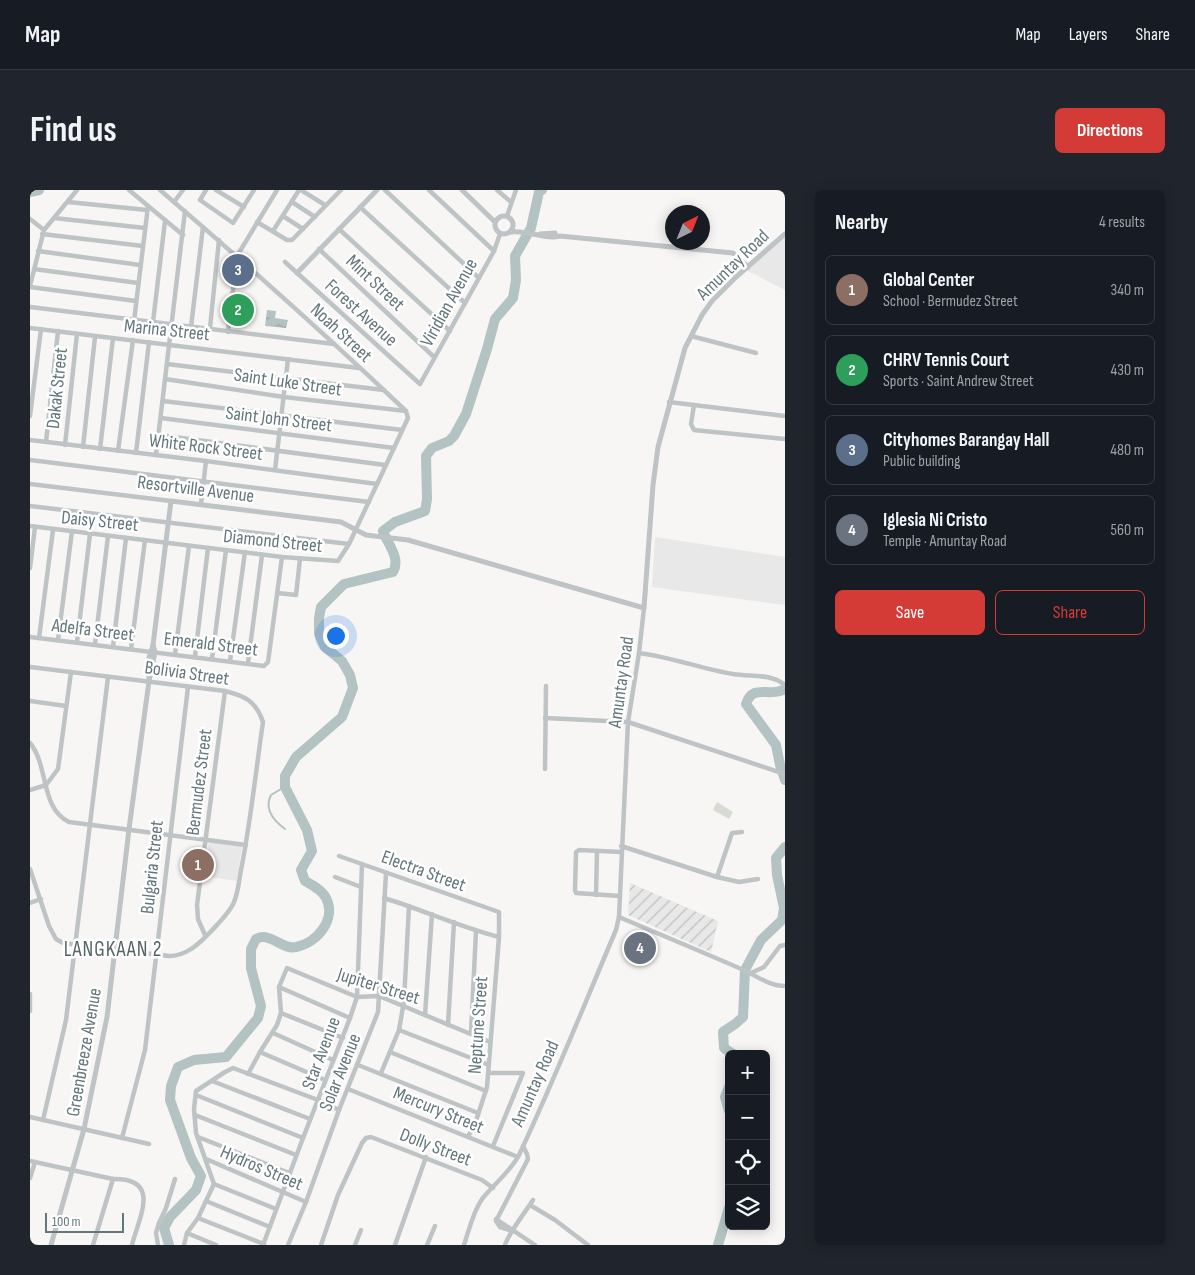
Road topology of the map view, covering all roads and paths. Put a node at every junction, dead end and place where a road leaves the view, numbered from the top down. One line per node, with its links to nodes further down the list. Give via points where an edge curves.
1 (77, 190): 20 (street)
2 (124, 190): 3 (street)
3 (130, 190): 27 (street)
4 (160, 190): 21 (street, Noah Street)
5 (183, 190): 21 (street)
6 (206, 190): 25 (street, via 200,200 234,223)
7 (216, 190): 25 (street)
8 (245, 190): 18 (street)
9 (277, 190): 35 (street)
10 (300, 190): 22 (street); 24 (street)
11 (331, 190): 19 (street)
12 (377, 190): 26 (street)
13 (385, 190): 60 (street)
14 (429, 190): 52 (street)
15 (462, 190): 36 (street)
16 (497, 190): 23 (street)
17 (516, 190): 23 (street)
18 (253, 192): 25 (street)
19 (339, 192): 24 (street)
20 (68, 202): 27 (street); 32 (street)
21 (174, 202): 28 (street, Noah Street)
22 (292, 202): 29 (street); 31 (street)
23 (511, 202): 30 (street)
24 (325, 205): 31 (street)
25 (244, 207)
26 (360, 207): 41 (street); 64 (street)
27 (147, 208): 34 (street); 39 (street)
28 (185, 211): 38 (street, Noah Street); 48 (street)
29 (283, 216): 40 (street); 42 (street)
30 (507, 216): 36 (street, via 501,216); 37 (street)
31 (315, 217): 40 (street)
32 (54, 218): 39 (street); 44 (street)
33 (30, 219): 44 (street)
34 (165, 221): 48 (street); 67 (street)
35 (257, 222): 42 (street); 54 (street)
36 (496, 222): 46 (street, via 495,228)
37 (513, 224): 43 (street); 45 (street)
38 (203, 227): 49 (street, Noah Street); 69 (street)
39 (145, 228): 50 (street)
40 (303, 229): 42 (street, via 290,241)
41 (339, 229): 51 (street); 73 (street)
42 (273, 231)
43 (521, 231): 45 (street); 57 (street, via 547,237 557,234 733,253)
44 (43, 232): 50 (street); 53 (street)
45 (511, 232): 46 (street)
46 (500, 234): 52 (street, Viridian Avenue)
47 (785, 234): 57 (street, Amuntay Road)
48 (183, 235): 68 (street)
49 (219, 240): 54 (street, Noah Street); 71 (street)
50 (143, 246): 56 (street)
51 (319, 250): 59 (street); 85 (street, Mint Street)
52 (494, 250): 60 (street, Viridian Avenue)
53 (38, 252): 56 (street); 58 (street)
54 (237, 256): 75 (street); 83 (street, Noah Street)
55 (285, 262): 59 (street, Forest Avenue)
56 (140, 265): 61 (street)
57 (748, 267): 77 (street, Amuntay Road, via 712,301)
58 (34, 269): 61 (street); 62 (street)
59 (297, 273): 91 (street, Forest Avenue)
60 (479, 278): 64 (street, Viridian Avenue)
61 (138, 283): 63 (street)
62 (30, 286): 63 (street)
63 (136, 301): 66 (street)
64 (465, 303): 73 (street, Viridian Avenue)
65 (30, 307): 66 (street)
66 (134, 321): 67 (street)
67 (152, 322): 68 (street)
68 (172, 324): 69 (street); 82 (street)
69 (191, 327): 71 (street)
70 (30, 328): 72 (street, Marina Street)
71 (210, 328): 75 (street)
72 (40, 329): 74 (street, Marina Street); 99 (street)
73 (450, 331): 85 (street, Viridian Avenue)
74 (58, 332): 76 (street, Marina Street); 107 (street)
75 (228, 332): 83 (street)
76 (77, 334): 78 (street, Marina Street); 108 (street, Dakak Street)
77 (691, 336): 84 (street); 95 (street, Amuntay Road)
78 (95, 337): 79 (street, Marina Street); 109 (street)
79 (113, 338): 80 (street, Marina Street); 111 (street)
80 (132, 340): 81 (street, Marina Street); 112 (street)
81 (150, 342): 82 (street, Marina Street); 114 (street)
82 (168, 344): 86 (street, Marina Street); 87 (street)
83 (335, 344): 88 (street, Noah Street)
84 (756, 353)
85 (434, 357): 91 (street, Viridian Avenue)
86 (288, 359): 88 (street, Marina Street); 89 (street)
87 (167, 364): 89 (street); 90 (street)
88 (359, 368): 92 (street, Noah Street)
89 (286, 378): 92 (street); 93 (street)
90 (165, 379): 93 (street, Saint Luke Street); 94 (street)
91 (420, 384)
92 (384, 390): 97 (street, Noah Street)
93 (284, 397): 97 (street, Saint Luke Street); 98 (street)
94 (163, 401): 98 (street); 101 (street)
95 (669, 402): 96 (street); 147 (street, Amuntay Road, via 654,475)
96 (694, 405): 100 (street); 105 (street, via 691,424 694,430)
97 (406, 411): 102 (street, via 408,418)
98 (282, 415): 102 (street); 103 (street)
99 (30, 416)
100 (785, 416)
101 (161, 418): 103 (street, Saint John Street); 104 (street)
102 (402, 430): 110 (street)
103 (279, 433): 110 (street, Saint John Street); 113 (street)
104 (159, 435): 113 (street); 115 (street)
105 (785, 439)
106 (30, 440): 107 (street, White Rock Street)
107 (46, 442): 108 (street, White Rock Street)
108 (65, 445): 109 (street, White Rock Street)
109 (83, 447): 111 (street, White Rock Street)
110 (394, 448): 118 (street)
111 (100, 449): 112 (street, White Rock Street)
112 (118, 451): 114 (street, White Rock Street)
113 (277, 451): 118 (street); 119 (street)
114 (136, 453): 115 (street, White Rock Street)
115 (156, 455): 117 (street, White Rock Street)
116 (30, 460): 120 (street)
117 (206, 461): 119 (street, White Rock Street); 120 (street)
118 (385, 465): 122 (street)
119 (275, 470): 122 (street, White Rock Street)
120 (203, 480): 124 (street); 125 (street)
121 (30, 484): 123 (street, Resortville Avenue)
122 (377, 484): 124 (street)
123 (171, 501): 125 (street, Resortville Avenue); 127 (street, Greenbreeze Avenue)
124 (369, 502): 129 (street)
125 (201, 504): 129 (street, Resortville Avenue, via 335,521)
126 (30, 506): 127 (street)
127 (168, 522): 136 (street, Greenbreeze Avenue); 137 (street)
128 (33, 527): 130 (street, Daisy Street); 145 (street)
129 (356, 528): 137 (street, Diamond Street); 147 (street, Resortville Avenue)
130 (53, 530): 131 (street, Daisy Street); 149 (street)
131 (72, 531): 132 (street, Daisy Street); 150 (street)
132 (90, 534): 133 (street, Daisy Street); 151 (street)
133 (108, 536): 134 (street, Daisy Street); 152 (street)
134 (126, 538): 135 (street, Daisy Street); 153 (street)
135 (145, 540): 136 (street, Daisy Street); 154 (street)
136 (166, 543): 138 (street, Diamond Street); 155 (street, Greenbreeze Avenue)
137 (349, 544): 144 (street, Diamond Street, via 338,561)
138 (189, 546): 139 (street, Diamond Street); 157 (street)
139 (208, 548): 140 (street, Diamond Street); 158 (street)
140 (226, 550): 141 (street, Diamond Street); 159 (street)
141 (245, 552): 142 (street, Diamond Street); 160 (street)
142 (262, 554): 143 (street, Diamond Street); 161 (street)
143 (282, 557): 144 (street, Diamond Street); 146 (street)
144 (300, 558): 146 (street, via 296,595)
145 (30, 568)
146 (277, 593): 161 (street, Emerald Street, via 267,664)
147 (644, 608): 156 (street, Amuntay Road)
148 (30, 637): 149 (street, Adelfa Street)
149 (40, 638): 150 (street, Adelfa Street)
150 (58, 640): 151 (street, Adelfa Street)
151 (77, 642): 152 (street, Adelfa Street)
152 (95, 644): 153 (street, Adelfa Street)
153 (113, 646): 154 (street, Adelfa Street)
154 (131, 649): 155 (street, Adelfa Street)
155 (153, 650): 157 (street, Emerald Street); 165 (street, Greenbreeze Avenue, via 147,669)
156 (639, 652): 166 (street, via 735,675 779,680); 173 (street, Amuntay Road)
157 (175, 654): 158 (street, Emerald Street)
158 (195, 656): 159 (street, Emerald Street)
159 (212, 658): 160 (street, Emerald Street)
160 (230, 661): 161 (street, Emerald Street)
161 (248, 663)
162 (30, 667): 163 (street, Bolivia Street)
163 (71, 672): 164 (street, Bolivia Street); 171 (street)
164 (108, 678): 165 (street, Bolivia Street); 179 (street)
165 (149, 681): 168 (street, Bolivia Street); 180 (street, Greenbreeze Avenue)
166 (785, 685)
167 (546, 686): 172 (street)
168 (188, 687): 169 (street, Bolivia Street); 182 (street, Bulgaria Street)
169 (225, 691): 183 (street, Bermudez Street); 184 (street, Bolivia Street, via 240,694 250,701 263,722)
170 (30, 702): 171 (street)
171 (66, 706): 177 (street, via 58,769)
172 (545, 718): 173 (street); 175 (street)
173 (628, 722): 176 (street); 185 (street, Amuntay Road)
174 (30, 744): 177 (street)
175 (545, 769)
176 (785, 774)
177 (46, 785): 178 (street); 179 (street, via 52,804 64,820)
178 (30, 790)
179 (90, 824): 180 (street); 209 (street)
180 (129, 829): 182 (street); 211 (street, Greenbreeze Avenue)
181 (742, 832): 193 (street, via 732,833)
182 (169, 834): 183 (street); 212 (street, Bulgaria Street)
183 (207, 839): 184 (street); 207 (street, Bermudez Street, via 197,912)
184 (246, 845): 207 (street, Bolivia Street, via 235,901 221,921)
185 (621, 846): 187 (street, Amuntay Road); 193 (street)
186 (597, 851): 187 (street); 196 (street); 196 (street, via 576,852 575,892)
187 (621, 852): 197 (street, Amuntay Road)
188 (339, 856): 189 (street, Electra Street)
189 (362, 864): 191 (street, Electra Street); 195 (street, Star Avenue)
190 (30, 869): 199 (street)
191 (386, 873): 198 (street, Solar Avenue); 202 (street, Electra Street)
192 (334, 877): 195 (street)
193 (717, 877): 194 (street, via 739,882)
194 (758, 879)
195 (361, 887): 218 (street, Star Avenue)
196 (596, 895): 197 (street)
197 (620, 896): 204 (street, Amuntay Road)
198 (384, 898): 201 (street); 217 (street, Solar Avenue)
199 (40, 899): 200 (street); 209 (street, via 56,939)
200 (30, 903)
201 (409, 906): 203 (street); 219 (street)
202 (499, 912): 208 (street, Neptune Street)
203 (432, 914): 205 (street); 222 (street)
204 (619, 917): 213 (street); 257 (street, Amuntay Road)
205 (454, 922): 206 (street); 224 (street)
206 (476, 931): 208 (street); 227 (street)
207 (205, 935): 212 (street, Bolivia Street, via 201,942 186,952 175,956)
208 (499, 937): 229 (street, Neptune Street)
209 (75, 945): 211 (street, Bolivia Street); 249 (street, via 66,1020)
210 (785, 945): 213 (street, via 780,946 764,967)
211 (114, 948): 212 (street, Bolivia Street); 250 (street, Greenbreeze Avenue, via 107,1017)
212 (157, 954): 253 (street, Bulgaria Street, via 145,1050)
213 (750, 973): 214 (street, via 777,986)
214 (785, 986)
215 (279, 987): 218 (street, Jupiter Street, via 287,968); 221 (street); 223 (street)
216 (30, 994): 220 (street)
217 (379, 996): 218 (street, Jupiter Street); 219 (street, Jupiter Street); 233 (street, Solar Avenue, via 378,1012)
218 (357, 997): 223 (street, Star Avenue)
219 (403, 1006): 222 (street, Jupiter Street); 225 (street)
220 (30, 1011)
221 (281, 1013): 226 (street); 228 (street)
222 (425, 1015): 224 (street, Jupiter Street)
223 (350, 1018): 228 (street, Star Avenue)
224 (448, 1025): 227 (street, Jupiter Street)
225 (399, 1030): 231 (street); 234 (street)
226 (272, 1033): 230 (street); 232 (street)
227 (471, 1034): 229 (street, Jupiter Street)
228 (342, 1038): 232 (street, Star Avenue)
229 (490, 1042): 234 (street, Neptune Street)
230 (260, 1052): 237 (street); 238 (street)
231 (390, 1052): 235 (street); 241 (street)
232 (333, 1060): 238 (street, Star Avenue)
233 (358, 1065): 235 (street); 240 (street, Solar Avenue)
234 (488, 1065): 236 (street, Neptune Street)
235 (381, 1073): 245 (street)
236 (489, 1073): 241 (street, Neptune Street); 256 (street, via 523,1073)
237 (248, 1074): 239 (street, via 234,1068); 243 (street)
238 (325, 1080): 243 (street, Star Avenue)
239 (212, 1081): 242 (street); 248 (street)
240 (348, 1089): 244 (street, Solar Avenue); 251 (street, Mercury Street)
241 (486, 1091): 245 (street, Neptune Street)
242 (196, 1094): 246 (street); 254 (street)
243 (318, 1100): 244 (street); 248 (street, Star Avenue)
244 (339, 1110): 273 (street, Solar Avenue)
245 (478, 1113): 251 (street, Neptune Street)
246 (195, 1115): 252 (street); 258 (street)
247 (30, 1117): 249 (street)
248 (310, 1119): 254 (street, Star Avenue)
249 (43, 1120): 250 (street)
250 (84, 1129): 253 (street); 263 (street, Greenbreeze Avenue)
251 (468, 1136): 256 (street, Mercury Street)
252 (198, 1137): 261 (street); 264 (street)
253 (122, 1138): 255 (street)
254 (303, 1138): 258 (street, Star Avenue)
255 (149, 1144)
256 (493, 1146): 259 (street, Mercury Street)
257 (523, 1146): 259 (street, Amuntay Road); 280 (street, via 528,1159 496,1219)
258 (296, 1155): 264 (street, Star Avenue)
259 (518, 1157): 269 (street)
260 (426, 1158): 269 (street, Dolly Street, via 482,1180); 291 (street, Dolly Street, via 371,1137 366,1138 338,1195); 293 (street)
261 (206, 1159): 268 (street); 270 (street, Hydros Street)
262 (32, 1161): 263 (street); 265 (street)
263 (73, 1171): 266 (street); 283 (street, Greenbreeze Avenue)
264 (289, 1173): 270 (street, Star Avenue)
265 (30, 1178)
266 (113, 1179): 284 (street); 285 (street, via 129,1180 137,1185 145,1201)
267 (176, 1179): 286 (street, via 156,1233)
268 (214, 1184): 272 (street); 275 (street)
269 (493, 1188): 295 (street, via 477,1208)
270 (283, 1191): 273 (street, Hydros Street); 275 (street, Star Avenue)
271 (533, 1200): 274 (street)
272 (206, 1201): 276 (street); 278 (street)
273 (306, 1202): 290 (street, Solar Avenue)
274 (530, 1205): 280 (street); 282 (street)
275 (276, 1209): 278 (street, Star Avenue)
276 (198, 1218): 281 (street); 289 (street)
277 (435, 1226): 294 (street)
278 (270, 1227): 289 (street, Star Avenue)
279 (361, 1230): 292 (street)
280 (513, 1231): 296 (street); 297 (street)
281 (187, 1233): 287 (street); 288 (street)
282 (583, 1243): 298 (street)
283 (51, 1245)
284 (93, 1245)
285 (132, 1245)
286 (158, 1245)
287 (184, 1245)
288 (216, 1245)
289 (263, 1245)
290 (288, 1245)
291 (321, 1245)
292 (356, 1245)
293 (395, 1245)
294 (427, 1245)
295 (464, 1245)
296 (505, 1245)
297 (535, 1245)
298 (588, 1245)

